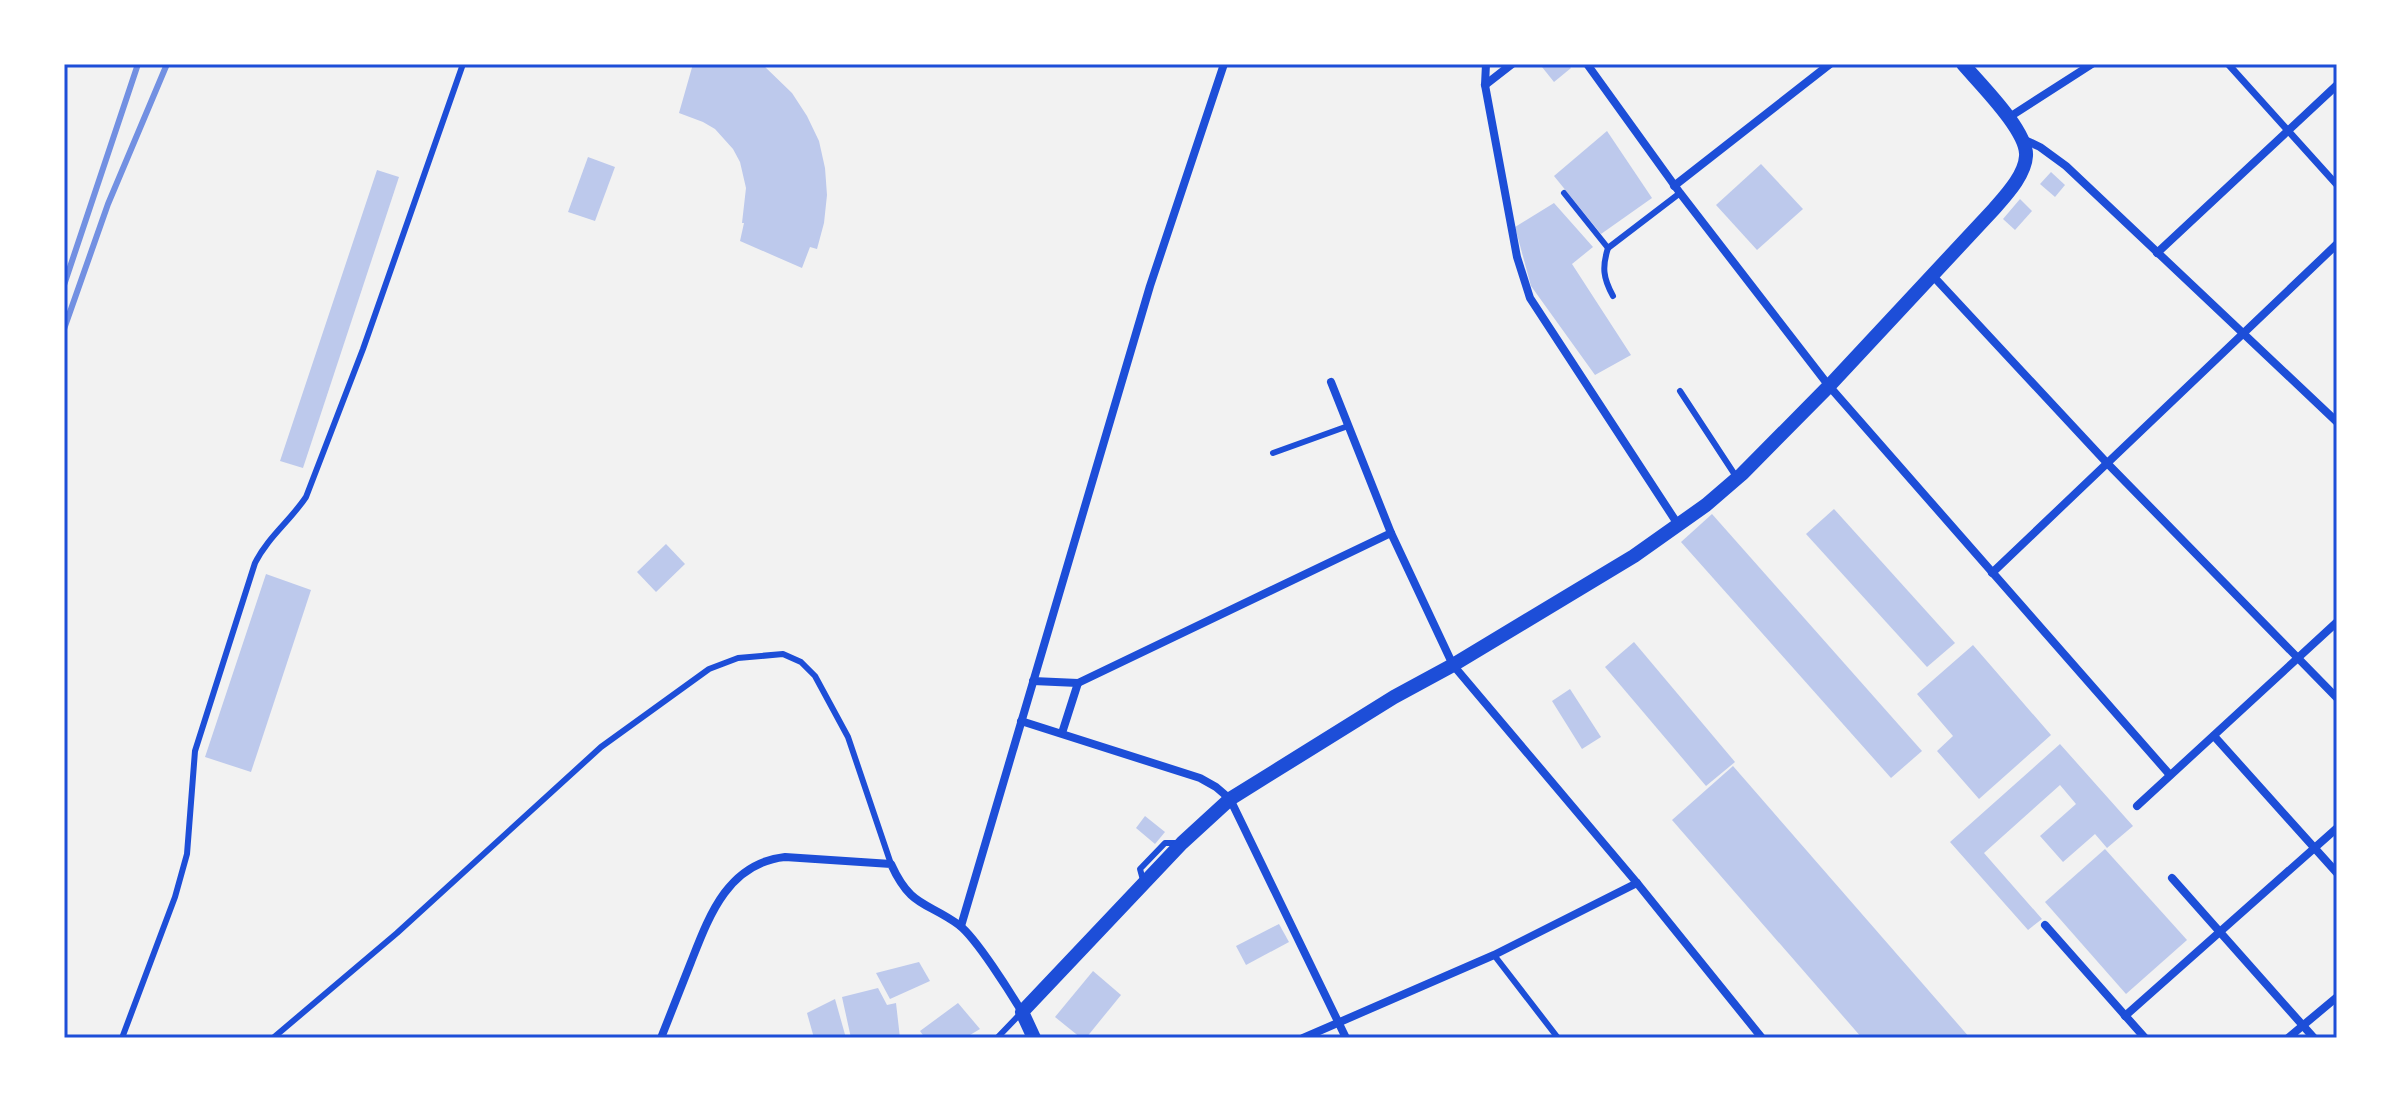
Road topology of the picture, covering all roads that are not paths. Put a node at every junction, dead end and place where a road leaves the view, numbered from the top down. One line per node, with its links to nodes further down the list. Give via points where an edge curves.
1 (463, 64): 62 (lane, via 306,497 255,563 195,751 187,854 175,897)
2 (1224, 64): 38 (street, via 1160,252)
3 (1486, 64): 10 (street)
4 (1512, 64): 10 (street)
5 (1587, 64): 16 (street)
6 (1830, 64): 16 (street)
7 (1963, 64): 12 (street)
8 (2092, 64): 12 (street)
9 (2228, 64): 13 (street)
10 (1485, 85): 32 (street, via 1517,257 1530,298)
11 (2337, 85): 13 (street)
12 (2008, 118): 14 (street)
13 (2286, 131): 15 (street); 20 (street)
14 (2025, 140): 20 (street, via 2066,166); 21 (street, via 2027,157 2012,187)
15 (2337, 185)
16 (1677, 190): 19 (lane); 25 (street)
17 (1564, 193): 19 (lane)
18 (2337, 244): 23 (street)
19 (1608, 248): 22 (lane, via 1602,269)
20 (2157, 253): 23 (street)
21 (1933, 276): 25 (street); 30 (street)
22 (1613, 296)
23 (2243, 333): 27 (street); 30 (street)
24 (1331, 382): 28 (street)
25 (1829, 386): 31 (street); 34 (street)
26 (1680, 391): 31 (lane)
27 (2337, 422)
28 (1348, 426): 29 (lane); 33 (street)
29 (1273, 453)
30 (2107, 463): 34 (street); 36 (street)
31 (1737, 478): 32 (street)
32 (1679, 526): 37 (street)
33 (1391, 533): 37 (street); 39 (street)
34 (1992, 573): 44 (street)
35 (2337, 622): 36 (street)
36 (2299, 658): 40 (street); 43 (street)
37 (1453, 665): 45 (street); 52 (street)
38 (1033, 681): 39 (street); 41 (street)
39 (1078, 683): 42 (street)
40 (2337, 698)
41 (1021, 721): 42 (street); 54 (street)
42 (1062, 733): 45 (street, via 1200,778)
43 (2214, 736): 44 (street); 48 (street)
44 (2170, 775): 46 (street)
45 (1230, 799): 58 (street); 60 (street)
46 (2137, 806)
47 (2337, 828): 48 (street)
48 (2315, 848): 50 (street); 55 (street)
49 (891, 864): 54 (street, via 909,895); 63 (lane, via 848,737 815,676 783,654 738,658 709,669 601,747); 64 (street, via 785,857 771,858 742,874 715,903)
50 (2337, 873)
51 (2172, 878): 55 (street)
52 (1637, 883): 56 (street); 70 (street)
53 (2045, 925): 59 (street)
54 (961, 926): 58 (street)
55 (2220, 931): 59 (street); 61 (street)
56 (1494, 955): 60 (street); 69 (lane)
57 (2337, 997): 61 (street)
58 (1022, 1012): 65 (lane); 66 (street)
59 (2125, 1016): 71 (street)
60 (1339, 1022): 67 (street); 68 (street)
61 (2303, 1025): 72 (street); 73 (street)
62 (122, 1038)
63 (273, 1038)
64 (661, 1038)
65 (997, 1038)
66 (1034, 1038)
67 (1303, 1038)
68 (1346, 1038)
69 (1558, 1038)
70 (1762, 1038)
71 (2145, 1038)
72 (2288, 1038)
73 (2314, 1038)

